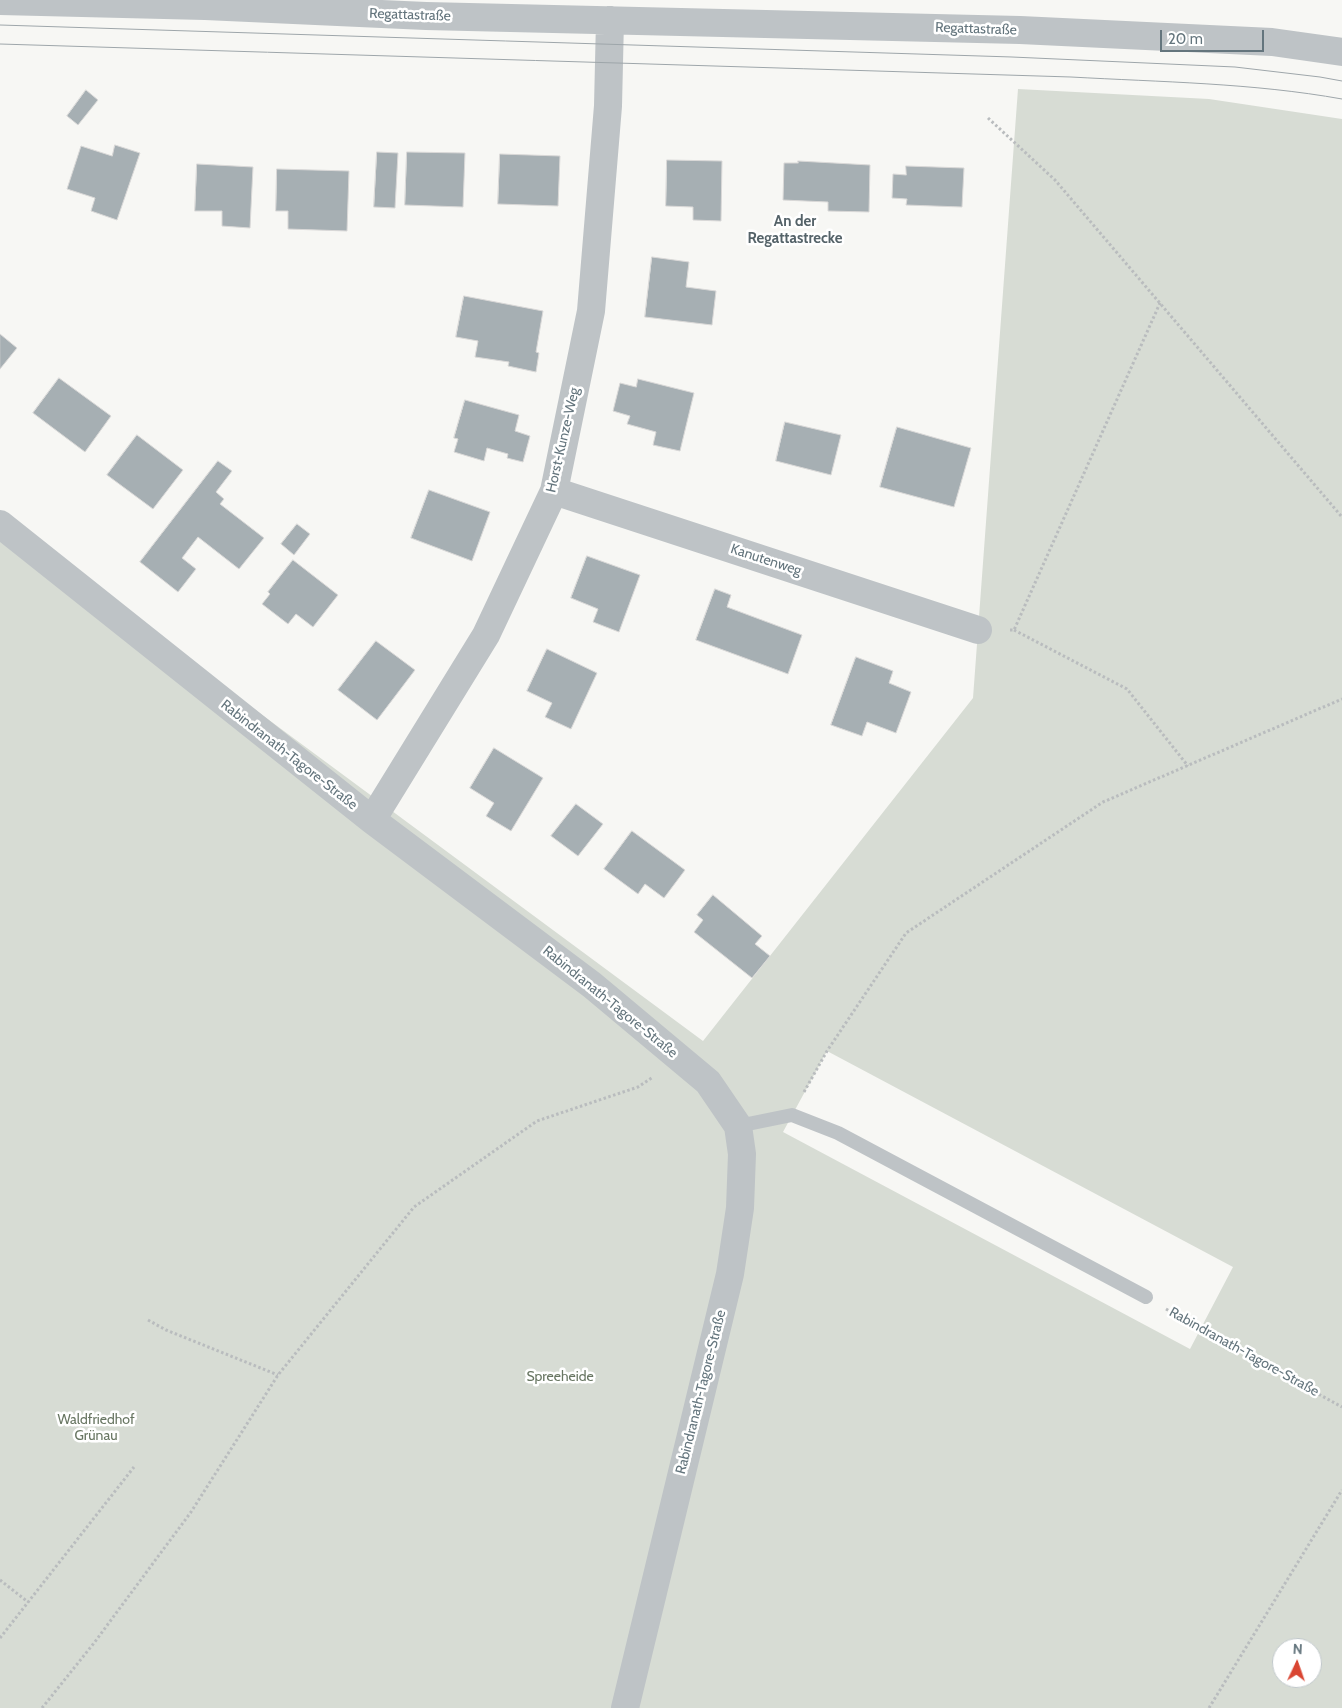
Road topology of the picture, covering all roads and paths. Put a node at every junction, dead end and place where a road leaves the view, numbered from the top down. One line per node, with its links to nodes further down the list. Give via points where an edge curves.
1 (0, 1): 2 (street, Regattastraße)
2 (610, 20): 3 (street, Regattastraße, via 1020,30 1272,42); 6 (street, Horst-Kunze-Weg, via 608,106 591,311)
3 (1342, 52)
4 (988, 118): 5 (path, via 1055,180)
5 (1160, 303): 7 (path); 10 (path)
6 (554, 491): 9 (street, Kanutenweg); 13 (street, Horst-Kunze-Weg, via 486,635)
7 (1342, 517)
8 (0, 524): 13 (street, Rabindranath-Tagore-Straße)
9 (978, 630): 10 (path)
10 (1014, 630): 12 (path, via 1127,689)
11 (1342, 698): 12 (path)
12 (1188, 766): 15 (path, via 1103,802 906,933 827,1051)
13 (372, 820): 14 (street, Rabindranath-Tagore-Straße, via 592,985)
14 (681, 1059): 16 (street, Rabindranath-Tagore-Straße, via 708,1082); 19 (path, via 638,1087 537,1121 414,1207)
15 (792, 1115): 16 (lane); 17 (lane, via 838,1133)
16 (738, 1126): 27 (street, Rabindranath-Tagore-Straße, via 742,1154 740,1208 730,1274)
17 (1146, 1297): 20 (path, Rabindranath-Tagore-Straße)
18 (148, 1320): 19 (path)
19 (278, 1375): 26 (path, via 191,1512)
20 (1342, 1407)
21 (134, 1467): 24 (path)
22 (1342, 1490): 28 (path)
23 (0, 1580): 24 (path)
24 (28, 1602): 25 (path)
25 (0, 1638)
26 (42, 1708)
27 (625, 1708)
28 (1209, 1708)

